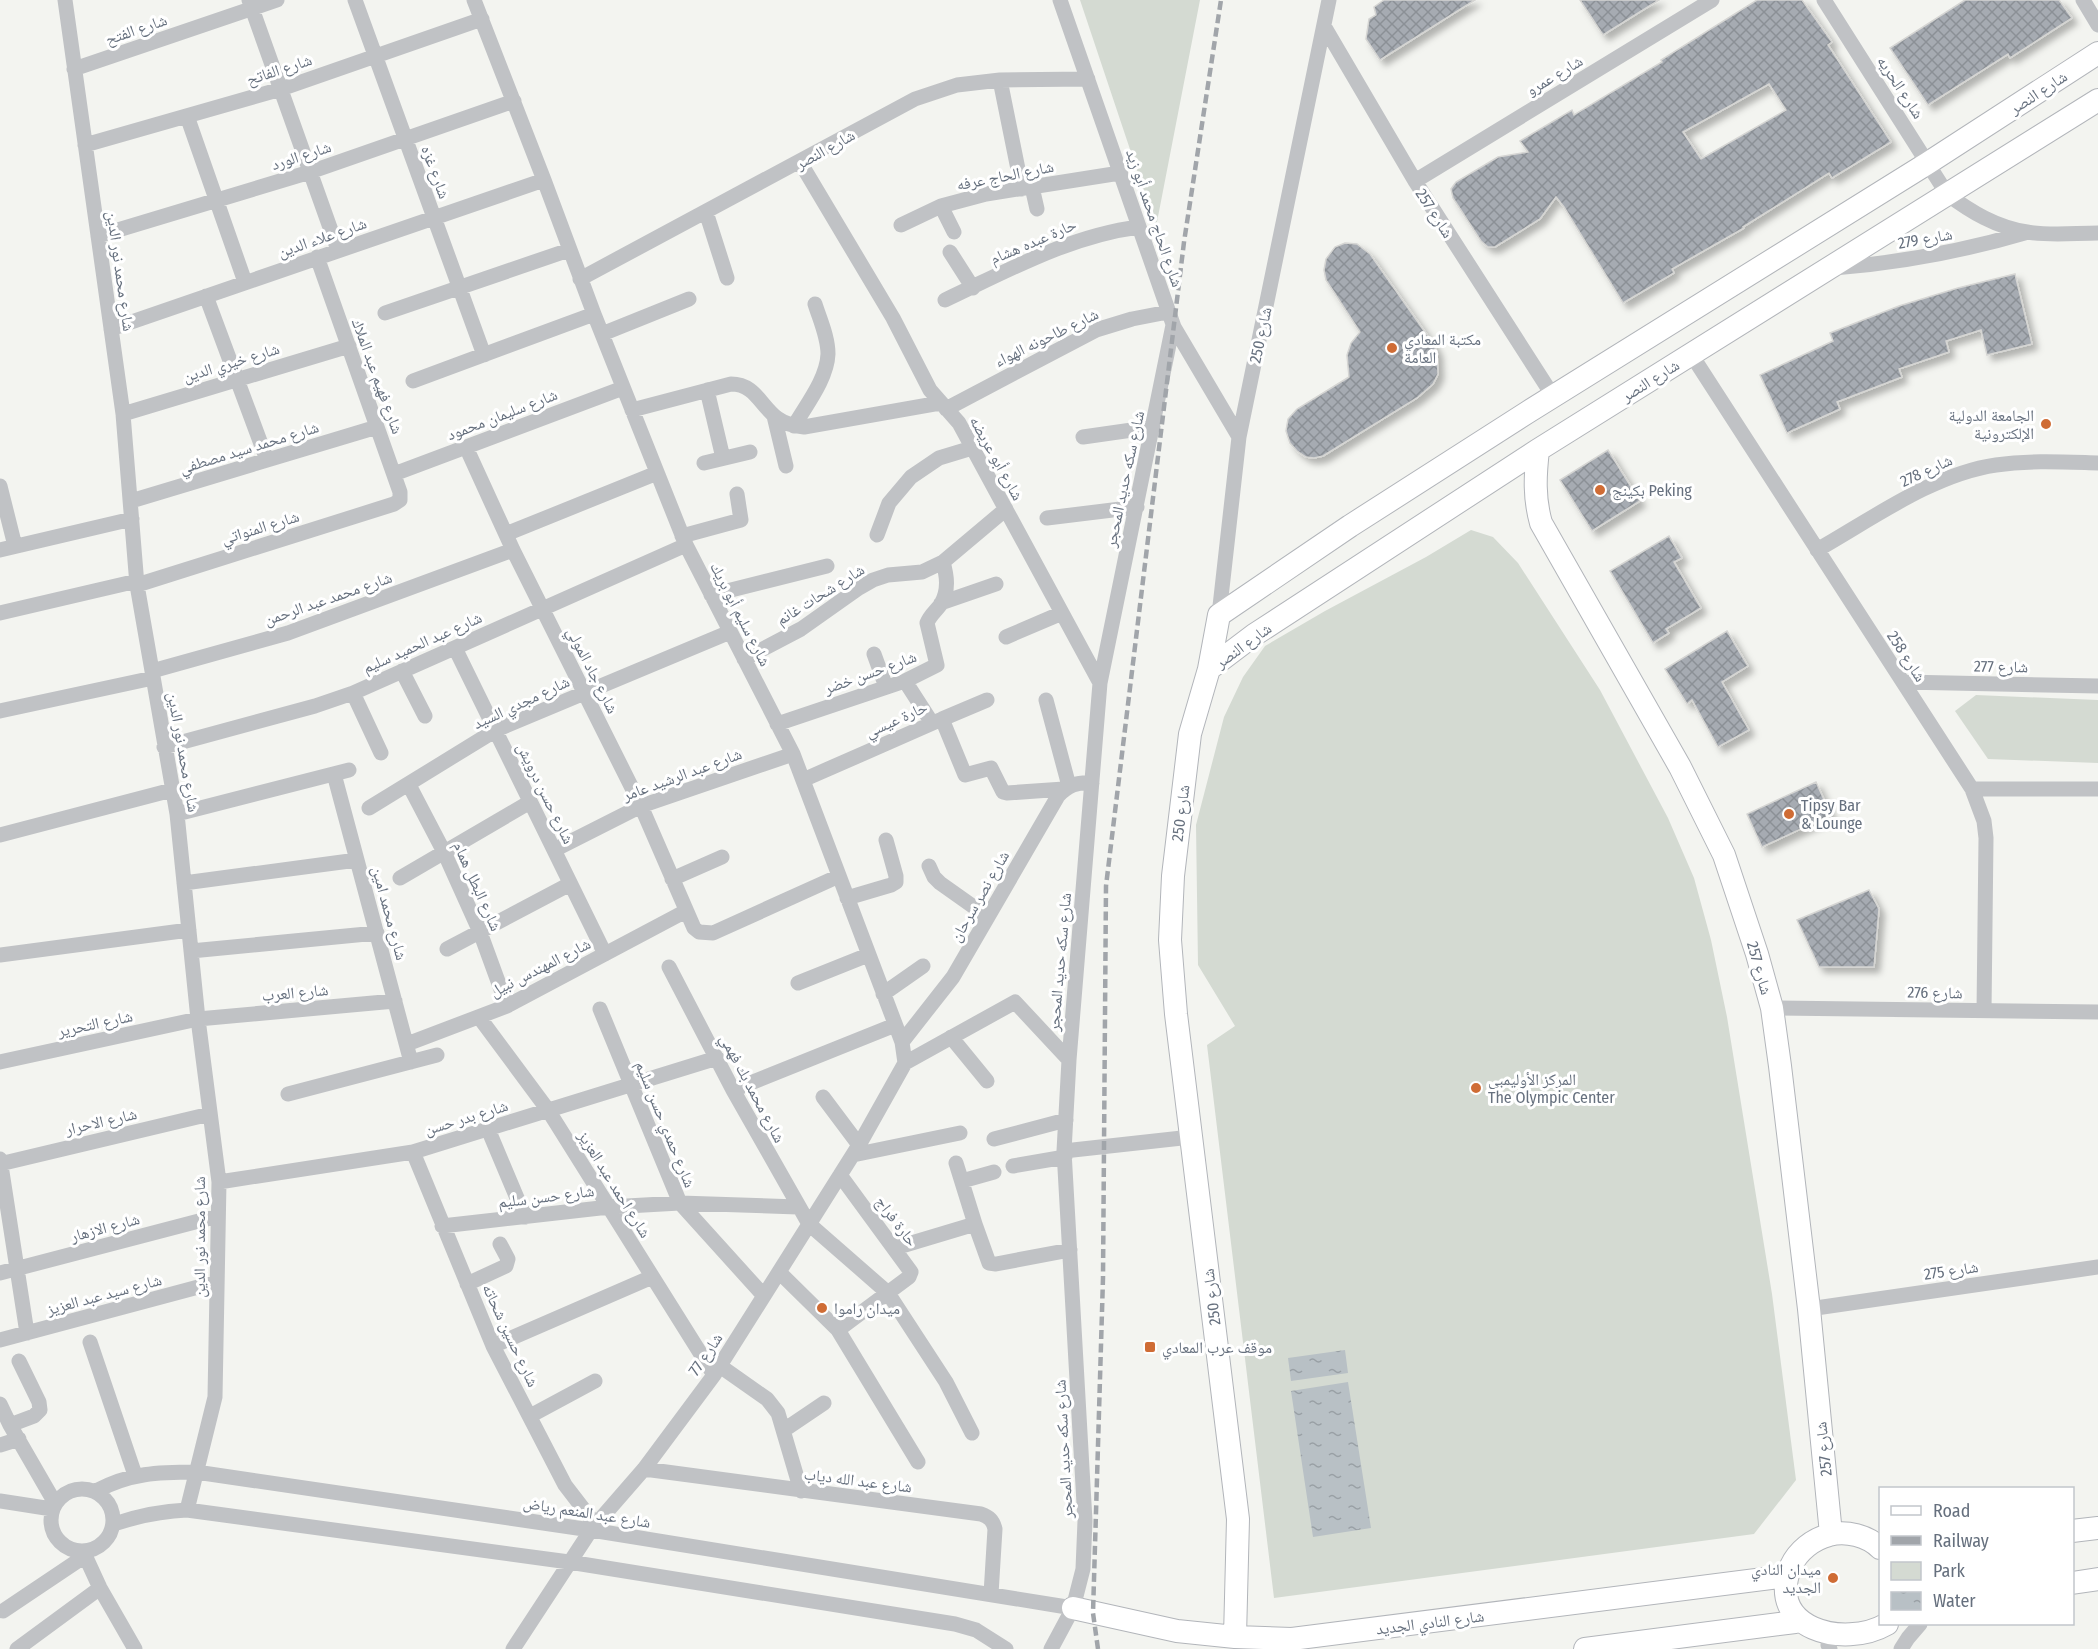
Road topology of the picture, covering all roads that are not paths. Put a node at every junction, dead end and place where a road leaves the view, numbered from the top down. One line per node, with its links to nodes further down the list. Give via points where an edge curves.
1 (65, 0): 16 (street, شارع محمد نور الدين)
2 (277, 0): 10 (street, شارع الفتح)
3 (355, 0): 15 (street, شارع غزه)
4 (474, 0): 11 (street, شارع سليم أبو بريك)
5 (1060, 0): 18 (street, شارع الحاج محمد أبو زيد)
6 (1329, 0): 13 (street, شارع 250)
7 (1712, 0): 30 (street, شارع عمرو)
8 (1824, 0): 26 (street, شارع الحريه)
9 (2083, 0): 12 (street)
10 (250, 4): 16 (street, شارع الفتح); 19 (street)
11 (482, 19): 15 (street, شارع الفاتح); 21 (street, شارع سليم أبو بريك)
12 (2098, 25)
13 (1324, 26): 30 (street, شارع 257); 79 (street, شارع 250)
14 (2098, 53): 26 (street, شارع النصر)
15 (375, 56): 19 (street, شارع الفاتح); 23 (street, شارع غزه)
16 (75, 69): 24 (street, شارع محمد نور الدين)
17 (1000, 80): 18 (street, شارع النصر); 25 (street, شارع النصر, via 957,86 915,99); 31 (street)
18 (1088, 80): 28 (street, شارع الحاج محمد أبو زيد)
19 (281, 89): 22 (street, شارع الفاتح); 27 (street)
20 (2098, 100): 32 (street, شارع النصر)
21 (514, 101): 23 (street, شارع الورد); 29 (street, شارع سليم أبو بريك)
22 (187, 116): 24 (street, شارع الفاتح); 33 (street)
23 (405, 139): 27 (street, شارع الورد); 37 (street, شارع غزه)
24 (85, 145): 43 (street, شارع محمد نور الدين)
25 (800, 162): 36 (street, شارع النصر); 71 (street, شارع أبو عريضه, via 893,318 930,390)
26 (1928, 164): 32 (street, شارع الحريه); 70 (street, شارع النصر)
27 (310, 172): 33 (street, شارع الورد); 44 (street)
28 (1120, 173): 31 (street, شارع الحاج عرفه); 39 (street, شارع الحاج محمد أبو زيد)
29 (544, 180): 37 (street, شارع علاء الدين); 45 (street, شارع سليم أبو بريك)
30 (1415, 181): 70 (street, شارع 257)
31 (1027, 188): 34 (street, شارع الحاج عرفه); 35 (street)
32 (1947, 194): 41 (street, شارع 279, via 1999,225); 48 (street, شارع النصر)
33 (217, 200): 43 (street, شارع الورد); 51 (street)
34 (941, 206): 38 (street, شارع الحاج عرفه); 40 (street)
35 (1037, 209)
36 (706, 212): 49 (street); 50 (street, شارع النصر)
37 (434, 218): 44 (street, شارع علاء الدين); 52 (street, شارع غزه)
38 (901, 225)
39 (1139, 227): 53 (street, حارة عبده هشام, via 1082,238); 60 (street, شارع الحاج محمد أبو زيد)
40 (954, 232)
41 (2028, 232): 42 (street, شارع 279); 48 (street, شارع 279, via 1929,257)
42 (2098, 233)
43 (98, 236): 61 (street, شارع محمد نور الدين)
44 (339, 250): 47 (street, شارع علاء الدين)
45 (569, 250): 50 (street, شارع سليم أبو بريك); 52 (street)
46 (950, 252): 53 (street)
47 (317, 257): 51 (street, شارع علاء الدين); 63 (street, شارع فهيم عبد الملاك)
48 (1827, 269): 64 (street, شارع النصر)
49 (727, 278)
50 (580, 279): 59 (street, شارع سليم أبو بريك)
51 (245, 282): 54 (street, شارع علاء الدين)
52 (459, 288): 58 (street); 65 (street, شارع غزه)
53 (973, 288): 56 (street, حارة عبده هشام)
54 (206, 296): 61 (street, شارع علاء الدين); 66 (street)
55 (688, 299): 62 (street)
56 (945, 300)
57 (815, 304): 75 (street, via 828,355 825,369)
58 (385, 313)
59 (594, 314): 62 (street, شارع سليم أبو بريك); 65 (street)
60 (1170, 318): 71 (street, شارع طاحونه الهواء, via 1132,319 1096,330); 77 (street, شارع سكه حديد المحجر); 79 (street, شارع الحاج محمد أبو زيد)
61 (111, 328): 73 (street, شارع محمد نور الدين)
62 (602, 334): 68 (street, شارع سليم أبو بريك)
63 (349, 346): 66 (street, شارع خيري الدين); 76 (street, شارع فهيم عبد الملاك)
64 (1691, 354): 82 (street, شارع النصر); 105 (street, شارع 258)
65 (484, 355): 67 (street)
66 (237, 379): 73 (street, شارع خيري الدين); 85 (street)
67 (412, 381)
68 (623, 388): 72 (street, شارع سليم أبو بريك); 80 (street, شارع سليمان محمود)
69 (707, 390): 72 (street); 74 (street, via 738,384 751,390); 84 (street)
70 (1552, 396): 115 (street, شارع النصر)
71 (943, 406): 75 (street, شارع طاحونه الهواء); 81 (street, شارع أبو عريضه, via 959,423)
72 (632, 410): 89 (street, شارع سليم أبو بريك)
73 (123, 414): 93 (street, شارع محمد نور الدين)
74 (774, 416): 75 (street); 88 (street)
75 (794, 426)
76 (377, 427): 85 (street, شارع محمد سيد مصطفي); 90 (street, شارع فهيم عبد الملاك)
77 (1153, 427): 78 (street); 95 (street, شارع سكه حديد المحجر)
78 (1083, 436)
79 (1239, 437): 115 (street, شارع 250)
80 (466, 447): 90 (street, شارع سليمان محمود); 99 (street, شارع جاد المولي)
81 (972, 448): 96 (street, شارع أبو عريضه); 100 (street, via 939,458 911,477 889,504)
82 (1538, 450): 121 (street, شارع النصر, via 1254,635); 181 (street, شارع 257, via 1534,487 1541,523 1680,767 1724,855)
83 (750, 452): 84 (street)
84 (723, 458): 86 (street)
85 (267, 460): 93 (street, شارع محمد سيد مصطفي)
86 (704, 463)
87 (2098, 463): 105 (street, شارع 278, via 2020,462 1969,471 1920,491)
88 (786, 466)
89 (657, 473): 99 (street); 101 (street, شارع سليم أبو بريك)
90 (394, 474): 94 (street, شارع فهيم عبد الملاك, via 400,492 400,500)
91 (0, 486): 102 (street)
92 (736, 495): 101 (street, شارع عبد الحميد سليم, via 741,520)
93 (131, 501): 98 (street, شارع محمد نور الدين)
94 (394, 504): 108 (street, شارع المنواتي)
95 (1137, 507): 97 (street); 126 (street, شارع سكه حديد المحجر)
96 (1006, 509): 106 (street, شارع شحات غانم); 114 (street, شارع أبو عريضه)
97 (1047, 518)
98 (132, 519): 102 (street); 108 (street, شارع محمد نور الدين)
99 (506, 534): 104 (street, شارع جاد المولي)
100 (877, 536)
101 (684, 540): 110 (street, شارع سليم أبو بريك); 112 (street, شارع عبد الحميد سليم)
102 (15, 546): 103 (street)
103 (0, 549)
104 (513, 550): 112 (street, شارع جاد المولي); 123 (street, شارع محمد عبد الرحمن, via 288,633)
105 (1817, 550): 125 (street, شارع 258)
106 (943, 562): 111 (street, شارع حسن خضر, via 947,575); 120 (street, شارع شحات غانم, via 922,572 873,580 801,629)
107 (827, 566): 110 (street)
108 (137, 583): 113 (street, شارع المنواتي); 123 (street, شارع محمد نور الدين)
109 (996, 584): 111 (street)
110 (711, 595): 116 (street, شارع سليم أبو بريك)
111 (941, 603): 124 (street, شارع حسن خضر, via 927,623 937,665)
112 (542, 609): 118 (street, شارع عبد الحميد سليم); 130 (street, شارع جاد المولي)
113 (0, 613)
114 (1062, 613): 117 (street); 126 (street, شارع أبو عريضه)
115 (1219, 615): 121 (street, شارع 250)
116 (730, 632): 120 (street, شارع سليم أبو بريك); 130 (street, شارع مجدي السيد)
117 (1006, 637)
118 (455, 648): 122 (street, شارع عبد الحميد سليم); 137 (street, شارع حسن درويش)
119 (874, 654): 128 (street)
120 (744, 659): 136 (street, شارع سليم أبو بريك)
121 (1209, 669): 207 (street, شارع 250, via 1190,734 1173,876 1170,940)
122 (402, 671): 129 (street, شارع عبد الحميد سليم); 134 (street)
123 (152, 674): 133 (street, شارع محمد عبد الرحمن); 138 (street, شارع محمد نور الدين)
124 (904, 681): 128 (street, شارع حسن خضر); 135 (street)
125 (1903, 682): 127 (street, شارع 277); 145 (street, شارع 258)
126 (1100, 683): 142 (street, شارع سكه حديد المحجر)
127 (2098, 686)
128 (886, 687): 136 (street, شارع حسن خضر)
129 (354, 693): 138 (street, شارع عبد الحميد سليم); 139 (street)
130 (584, 693): 137 (street, شارع مجدي السيد); 149 (street, شارع جاد المولي)
131 (987, 700): 135 (street)
132 (1046, 700): 144 (street)
133 (0, 711)
134 (425, 716)
135 (937, 721): 141 (street, حارة عيسي); 144 (street, حارة عيسي, via 965,775 991,768 1007,793)
136 (777, 724): 140 (street, شارع سليم أبو بريك)
137 (496, 730): 143 (street, شارع مجدي السيد); 148 (street, شارع حسن درويش)
138 (164, 747): 147 (street, شارع محمد نور الدين)
139 (381, 753)
140 (793, 754): 141 (street, شارع سليم أبو بريك); 149 (street, شارع عبد الرشيد عامر)
141 (802, 780): 159 (street, شارع سليم أبو بريك)
142 (1092, 783): 144 (street, via 1080,782); 193 (street, شارع سكه حديد المحجر)
143 (409, 785): 150 (street, شارع مجدي السيد); 155 (street, شارع البطل همام)
144 (1066, 788): 166 (street, شارع نصر سرحان)
145 (1972, 789): 146 (street); 183 (street, شارع 258, via 1986,838)
146 (2098, 789)
147 (172, 790): 151 (street, شارع محمد نور الدين); 152 (street)
148 (530, 802): 154 (street, شارع حسن درويش); 155 (street)
149 (641, 806): 154 (street, شارع عبد الرشيد عامر); 161 (street, شارع جاد المولي)
150 (369, 808)
151 (177, 814): 157 (street, شارع محمد امين, via 342,772); 162 (street, شارع محمد نور الدين)
152 (0, 835)
153 (886, 840): 164 (street, via 896,882)
154 (554, 850): 163 (street, شارع حسن درويش)
155 (444, 852): 160 (street); 168 (street, شارع البطل همام)
156 (722, 857): 161 (street)
157 (357, 860): 162 (street); 169 (street, شارع محمد امين)
158 (929, 866): 166 (street, via 940,883)
159 (838, 876): 164 (street, شارع سليم أبو بريك); 165 (street, شارع جاد المولي, via 713,933 694,928)
160 (400, 878)
161 (672, 879): 165 (street, شارع جاد المولي)
162 (184, 883): 167 (street, شارع محمد نور الدين)
163 (570, 884): 168 (street); 172 (street, شارع حسن درويش)
164 (847, 898): 174 (street, شارع سليم أبو بريك)
165 (686, 911): 172 (street, شارع المهندس نبيل)
166 (988, 917): 189 (street, شارع نصر سرحان, via 953,977)
167 (189, 930): 171 (street, شارع محمد نور الدين); 173 (street)
168 (480, 932): 170 (street); 180 (street, شارع البطل همام)
169 (377, 933): 171 (street); 179 (street, شارع محمد امين)
170 (447, 949)
171 (191, 951): 186 (street, شارع محمد نور الدين)
172 (605, 954): 180 (street, شارع المهندس نبيل)
173 (0, 955)
174 (868, 955): 177 (street); 178 (street, شارع سليم أبو بريك)
175 (923, 966): 178 (street)
176 (669, 967): 192 (street, شارع محمد بك فهمي)
177 (798, 983)
178 (883, 994): 187 (street, شارع سليم أبو بريك)
179 (395, 1001): 186 (street, شارع العرب); 190 (street, شارع محمد امين)
180 (507, 1006): 185 (street, شارع المهندس نبيل)
181 (1772, 1008): 183 (street, شارع 276); 239 (street, شارع 257)
182 (600, 1009): 198 (street, شارع حمدي حسن سليم)
183 (1984, 1011): 184 (street, شارع 276)
184 (2098, 1012)
185 (479, 1017): 190 (street, شارع المهندس نبيل); 202 (street, شارع احمد عبد العزيز)
186 (198, 1019): 194 (street, شارع التحرير); 203 (street, شارع محمد نور الدين)
187 (895, 1025): 189 (street, شارع سليم أبو بريك); 199 (street)
188 (951, 1037): 193 (street, via 1015,1002); 196 (street); 197 (street)
189 (902, 1042): 196 (street, شارع سليم أبو بريك)
190 (407, 1044): 195 (street, شارع محمد امين)
191 (437, 1055): 195 (street)
192 (717, 1058): 198 (street, شارع بدر حسن); 199 (street, شارع محمد بك فهمي)
193 (1069, 1060): 204 (street, شارع سكه حديد المحجر)
194 (0, 1062)
195 (411, 1062): 200 (street)
196 (905, 1063): 209 (street, شارع 77)
197 (987, 1081)
198 (631, 1085): 202 (street, شارع بدر حسن); 219 (street, شارع حمدي حسن سليم)
199 (733, 1090): 221 (street, شارع محمد بك فهمي)
200 (288, 1094)
201 (824, 1097): 209 (street)
202 (548, 1110): 205 (street, شارع بدر حسن); 220 (street, شارع احمد عبد العزيز)
203 (210, 1114): 212 (street, شارع الاحرار); 217 (street, شارع محمد نور الدين)
204 (1066, 1120): 208 (street); 211 (street, شارع سكه حديد المحجر)
205 (488, 1129): 210 (street, شارع بدر حسن); 223 (street)
206 (960, 1133): 209 (street)
207 (1191, 1137): 211 (street); 283 (street, شارع 250, via 1238,1519)
208 (994, 1139)
209 (856, 1150): 216 (street, شارع 77)
210 (413, 1152): 217 (street, شارع بدر حسن); 226 (street, شارع حسين شحاته)
211 (1065, 1154): 214 (street); 229 (street, شارع سكه حديد المحجر)
212 (0, 1162): 231 (street)
213 (956, 1163): 218 (street)
214 (1013, 1166)
215 (994, 1173): 218 (street)
216 (840, 1175): 224 (street, شارع 77); 228 (street, حارة فراج)
217 (219, 1182): 222 (street, شارع محمد نور الدين)
218 (962, 1182): 225 (street)
219 (680, 1203): 220 (street, شارع حسن سليم); 221 (street, شارع حسن سليم); 238 (street, شارع حمدي حسن سليم)
220 (609, 1207): 223 (street, شارع حسن سليم); 234 (street, شارع احمد عبد العزيز)
221 (798, 1207): 224 (street, شارع محمد بك فهمي)
222 (218, 1215): 231 (street, شارع الازهار); 235 (street, شارع محمد نور الدين)
223 (525, 1217): 226 (street, شارع حسن سليم)
224 (809, 1224): 232 (street, شارع 77); 237 (street, شارع محمد بك فهمي)
225 (975, 1224): 228 (street); 229 (street, via 990,1263)
226 (442, 1226): 236 (street, شارع حسين شحاته)
227 (500, 1244): 236 (street, via 508,1259 506,1266)
228 (895, 1248): 237 (street, حارة فراج, via 911,1272)
229 (1070, 1250): 278 (street, شارع سكه حديد المحجر, via 1085,1521 1083,1569)
230 (2098, 1267): 239 (street, شارع 275)
231 (17, 1270): 233 (street, شارع الازهار); 241 (street)
232 (779, 1272): 238 (street, شارع 77); 240 (street)
233 (0, 1273)
234 (652, 1277): 244 (street); 246 (street, شارع احمد عبد العزيز)
235 (217, 1282): 241 (street, شارع سيد عبد العزيز); 258 (street, شارع محمد نور الدين, via 215,1397)
236 (467, 1284): 244 (street, شارع حسين شحاته)
237 (888, 1293): 240 (street, حارة فراج); 253 (street, شارع محمد بك فهمي, via 946,1382)
238 (764, 1296): 246 (street, شارع 77)
239 (1809, 1309): 269 (street, شارع 257)
240 (838, 1330): 256 (street)
241 (27, 1333): 242 (street, شارع سيد عبد العزيز)
242 (0, 1340)
243 (90, 1342): 259 (street)
244 (493, 1346): 250 (street, شارع حسين شحاته)
245 (19, 1361): 251 (street, via 40,1410)
246 (717, 1370): 252 (street, via 767,1399); 257 (street, شارع 77)
247 (595, 1381): 250 (street)
248 (824, 1403): 252 (street)
249 (0, 1404): 251 (street)
250 (530, 1416): 266 (street, شارع حسين شحاته, via 565,1485)
251 (10, 1425): 254 (street)
252 (784, 1430): 261 (street)
253 (972, 1432)
254 (19, 1439): 255 (street); 263 (street)
255 (0, 1445)
256 (918, 1462)
257 (644, 1469): 261 (street, شارع عبد الله دياب); 266 (street, شارع 77)
258 (196, 1472): 259 (street, شارع عبد المنعم رياض); 264 (street, شارع محمد نور الدين); 266 (street, شارع عبد المنعم رياض)
259 (135, 1475): 260 (street, شارع عبد المنعم رياض)
260 (96, 1491): 263 (street, via 81,1488 66,1492); 265 (street, via 106,1499)
261 (801, 1491): 277 (street, شارع عبد الله دياب, via 988,1516 995,1529)
262 (2, 1498): 263 (street)
263 (54, 1506): 271 (street, via 53,1533 60,1543)
264 (187, 1510): 265 (street, via 162,1511); 272 (street)
265 (114, 1524): 271 (street, via 108,1538)
266 (593, 1527): 272 (street, شارع 77); 277 (street, شارع عبد المنعم رياض)
267 (2098, 1527): 268 (street)
268 (2074, 1531)
269 (1831, 1534): 270 (street, via 1848,1533); 273 (street, via 1803,1549)
270 (1879, 1547)
271 (84, 1554): 276 (street); 279 (street)
272 (569, 1562): 288 (street, شارع 77); 289 (street, via 955,1624 976,1630)
273 (1787, 1576): 280 (street, via 1787,1600); 283 (street, شارع النادي الجديد, via 1292,1639)
274 (2098, 1579): 275 (street)
275 (2074, 1583)
276 (100, 1588): 284 (street); 286 (street)
277 (991, 1594): 278 (street, شارع عبد المنعم رياض)
278 (1073, 1608): 283 (street, شارع النادي الجديد, via 1177,1631); 290 (street)
279 (3, 1611)
280 (1795, 1622): 285 (street); 291 (street)
281 (1886, 1625): 285 (street, via 1864,1642)
282 (1918, 1625): 292 (street)
283 (1234, 1637)
284 (131, 1644): 287 (street)
285 (1829, 1647)
286 (17, 1649)
287 (115, 1649)
288 (513, 1649)
289 (1006, 1649)
290 (1051, 1649)
291 (1585, 1649)
292 (1901, 1649)

